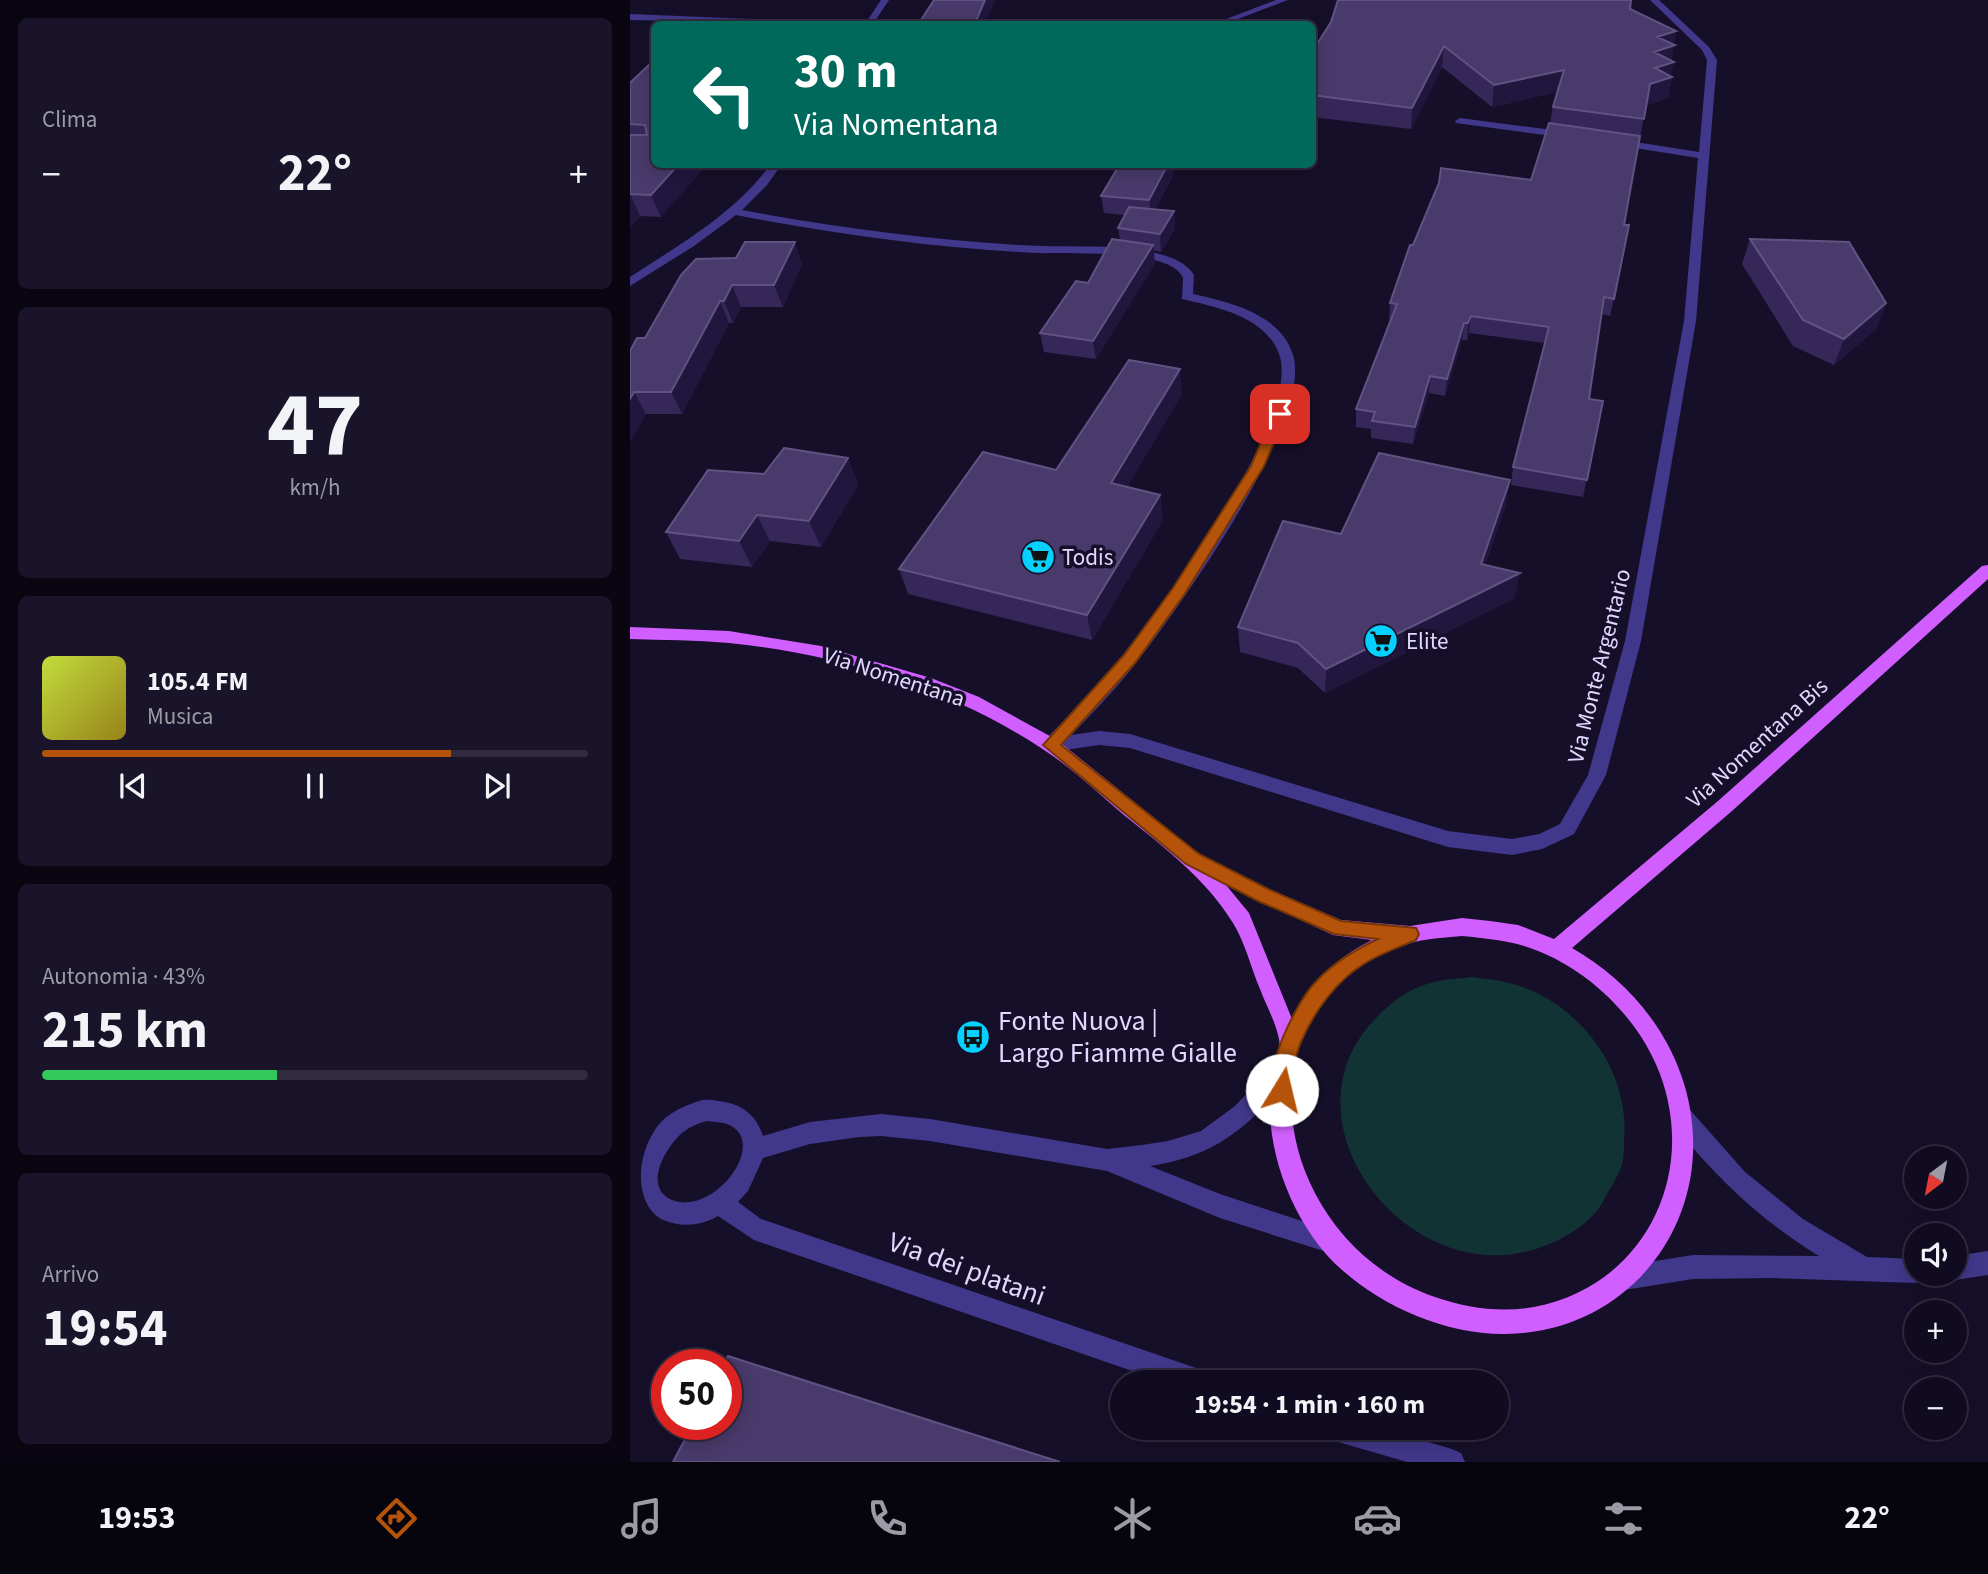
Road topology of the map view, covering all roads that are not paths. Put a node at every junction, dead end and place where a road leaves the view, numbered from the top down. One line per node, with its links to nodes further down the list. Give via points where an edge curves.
1 (885, 0): 6 (street)
2 (1284, 0): 7 (street)
3 (1654, 0): 11 (street, Via Monte Argentario, via 1711,56)
4 (630, 17): 5 (street)
5 (727, 21)
6 (871, 21)
7 (1226, 21)
8 (1460, 121): 9 (street)
9 (1583, 137)
10 (1610, 141): 11 (street)
11 (1706, 156): 17 (street, Via Monte Argentario, via 1690,321 1633,641 1597,775 1567,829 1528,845 1481,845 1398,826 1130,741 1099,737)
12 (774, 168): 13 (street)
13 (732, 211): 14 (street); 17 (street, via 838,229 1144,255 1171,262 1187,272 1186,296 1244,313 1268,328 1288,358 1290,379 1284,400 1257,466 1129,659)
14 (630, 282)
15 (1988, 570): 20 (main road, Via Nomentana Bis, via 1725,806)
16 (630, 633): 17 (main road, Via Nomentana, via 729,637 821,652 925,682 973,702)
17 (1051, 745): 18 (main road, Via Nomentana)
18 (1192, 859): 19 (main road, Via Nomentana, via 1340,929); 21 (main road, Via Nomentana, via 1242,919)
19 (1410, 934): 20 (main road, via 1462,927 1515,933); 21 (main road, via 1360,956 1319,993)
20 (1557, 949): 23 (main road, via 1602,977 1641,1017 1669,1065)
21 (1291, 1042): 22 (main road)
22 (1283, 1070): 25 (street, via 1252,1106 1212,1138 1161,1155); 28 (main road, via 1280,1128 1297,1186)
23 (1683, 1119): 31 (street, via 1758,1200); 33 (main road, via 1681,1177 1662,1232)
24 (755, 1149): 25 (street, via 810,1133 881,1125); 26 (street, via 753,1134 735,1114 699,1112 661,1138); 27 (street, via 745,1178)
25 (1107, 1160): 28 (street, via 1220,1206)
26 (638, 1189): 27 (street, via 673,1213 688,1214)
27 (720, 1203): 34 (street, Via dei platani, via 754,1228)
28 (1330, 1241): 33 (main road, via 1371,1279 1420,1306 1474,1320 1529,1321 1581,1305)
29 (1988, 1262): 30 (street)
30 (1967, 1266)
31 (1865, 1269): 32 (street); 33 (street, via 1693,1267)
32 (1904, 1271)
33 (1624, 1278)
34 (1164, 1370)
35 (1376, 1440): 36 (street)
36 (1452, 1462)

